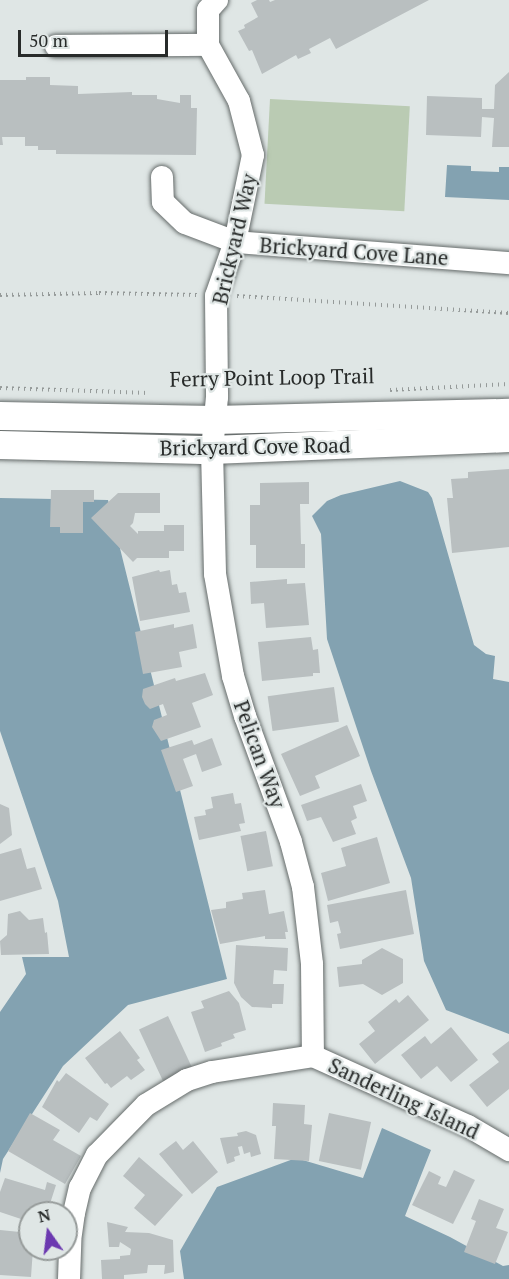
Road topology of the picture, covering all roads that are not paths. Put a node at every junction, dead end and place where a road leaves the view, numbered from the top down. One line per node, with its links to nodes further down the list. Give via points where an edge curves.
1 (217, 0): 2 (street, Brickyard Way, via 208,10)
2 (208, 45): 3 (street); 5 (street, Brickyard Way, via 239,101 253,154)
3 (56, 46)
4 (162, 177): 5 (street, Brickyard Cove Lane, via 163,202 185,223)
5 (235, 242): 6 (street, Brickyard Cove Lane); 9 (street, Brickyard Way, via 216,296)
6 (509, 263)
7 (509, 412): 9 (street, Brickyard Cove Road)
8 (0, 416): 9 (street, Brickyard Cove Road)
9 (214, 420): 12 (street, Brickyard Way)
10 (509, 438): 12 (street, Brickyard Cove Road)
11 (0, 446): 12 (street, Brickyard Cove Road)
12 (212, 450): 13 (street, Pelican Way, via 213,539 220,611 244,716 282,813 303,887 312,964)
13 (313, 1056): 14 (street, Sanderling Island, via 468,1126); 15 (street, Sanderling Island, via 212,1072 188,1080 146,1104 98,1155 80,1188 70,1241)
14 (509, 1150)
15 (69, 1279)

